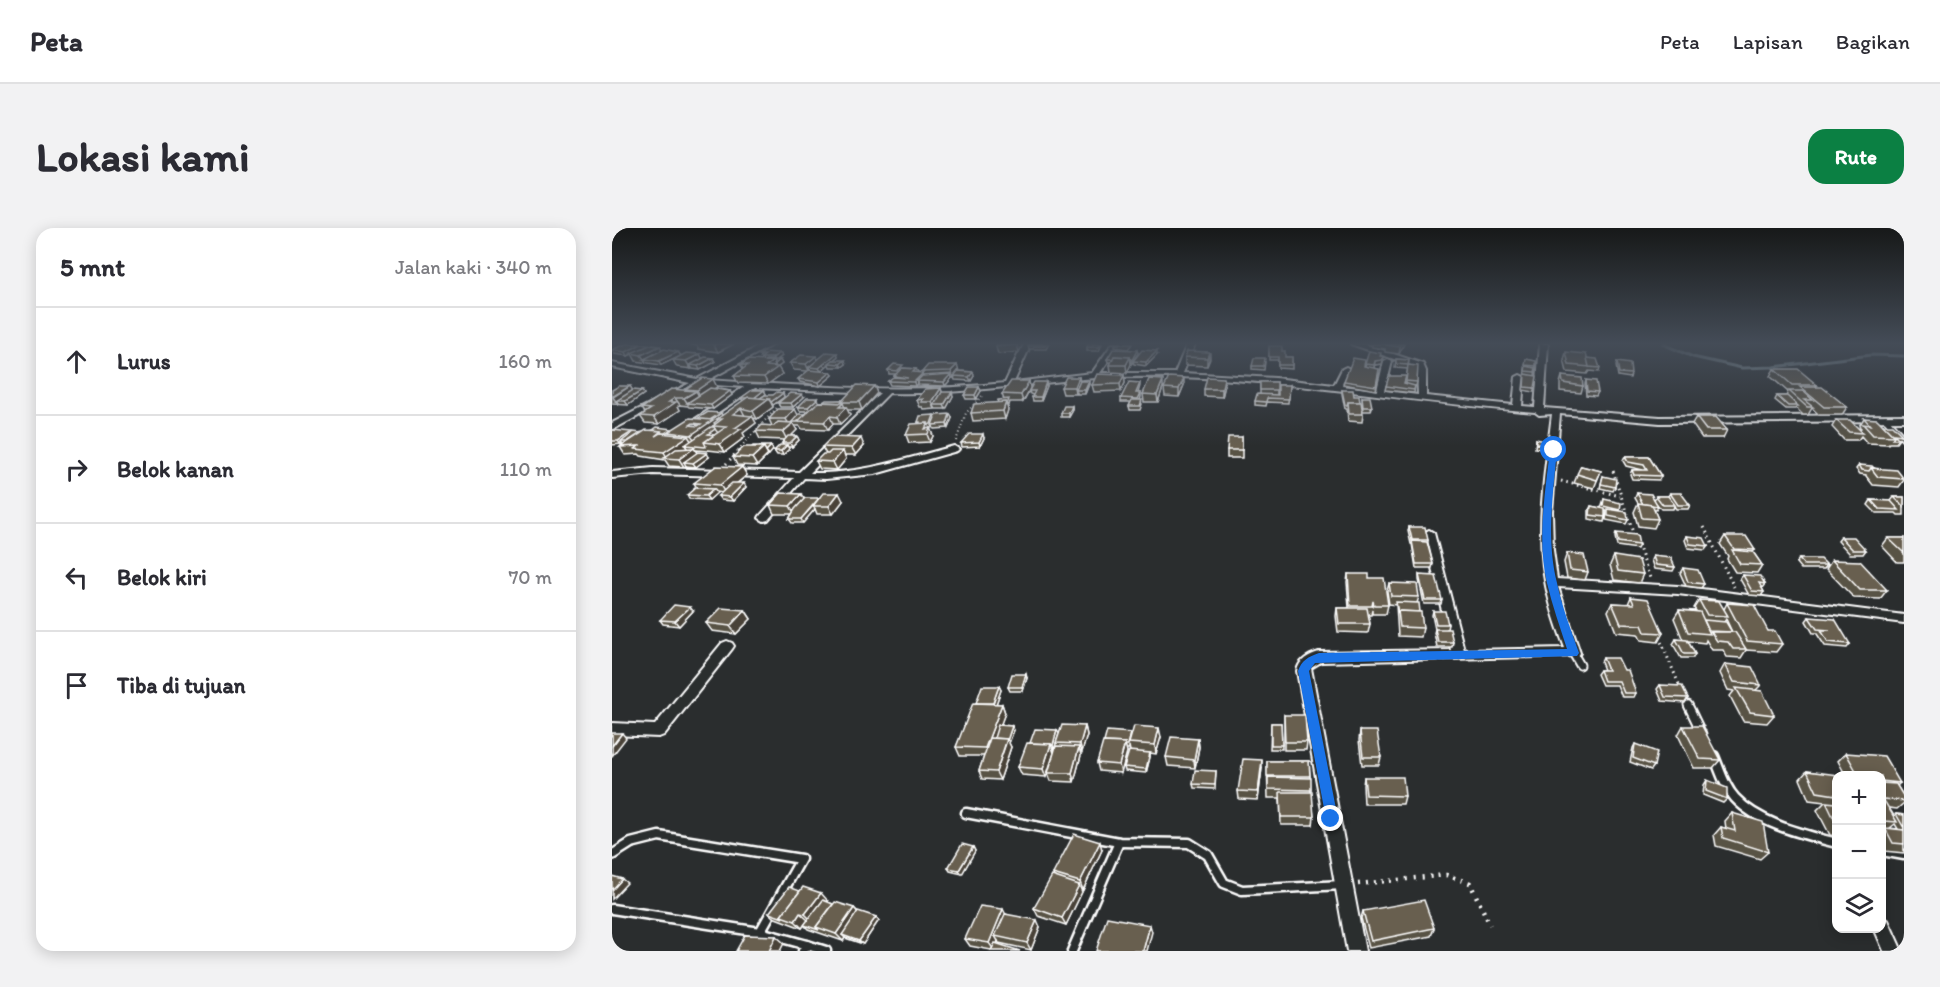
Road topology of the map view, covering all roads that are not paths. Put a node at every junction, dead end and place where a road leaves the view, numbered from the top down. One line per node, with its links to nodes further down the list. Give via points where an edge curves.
1 (677, 378): 11 (street)
2 (707, 378): 11 (street)
3 (1011, 378): 12 (street)
4 (1071, 378): 12 (street)
5 (1231, 378): 14 (street)
6 (1342, 378): 14 (street)
7 (1384, 378): 16 (street)
8 (1421, 378): 17 (street)
9 (1520, 378): 18 (street)
10 (1542, 378): 19 (street)
11 (699, 382): 13 (street); 23 (street)
12 (1008, 385): 15 (street)
13 (752, 386): 15 (street); 24 (street)
14 (1337, 388): 16 (street)
15 (886, 391): 30 (street)
16 (1380, 394): 17 (street)
17 (1422, 399): 18 (street)
18 (1517, 410): 19 (street)
19 (1539, 412): 20 (street)
20 (1556, 413): 21 (street, via 1660,420); 33 (street, via 1548,499)
21 (1885, 418): 22 (street); 25 (lane)
22 (1904, 418)
23 (612, 427)
24 (672, 438)
25 (1904, 439)
26 (954, 449): 30 (street, via 875,471)
27 (672, 461): 28 (street)
28 (656, 471): 29 (street); 30 (street)
29 (612, 475)
30 (802, 475): 31 (street)
31 (764, 518)
32 (1428, 533): 36 (street)
33 (1552, 583): 34 (street, via 1654,588); 36 (street, via 1577,659)
34 (1904, 619)
35 (727, 646): 38 (street, via 659,731)
36 (1459, 654): 47 (street, via 1319,657 1305,665)
37 (1688, 705): 39 (lane)
38 (612, 729)
39 (1706, 741)
40 (1710, 749): 43 (lane, via 1729,789 1748,808)
41 (966, 813): 42 (lane)
42 (1119, 842): 47 (lane, via 1190,843 1208,855 1224,883 1242,890); 53 (lane)
43 (1832, 842)
44 (1886, 852): 46 (lane)
45 (612, 855): 49 (lane, via 631,843 659,836 801,859)
46 (1904, 855)
47 (1344, 885): 54 (street)
48 (612, 909): 49 (lane)
49 (760, 932): 51 (lane)
50 (1884, 933): 55 (street)
51 (805, 948): 52 (lane)
52 (826, 951)
53 (1072, 951)
54 (1356, 951)
55 (1893, 951)

